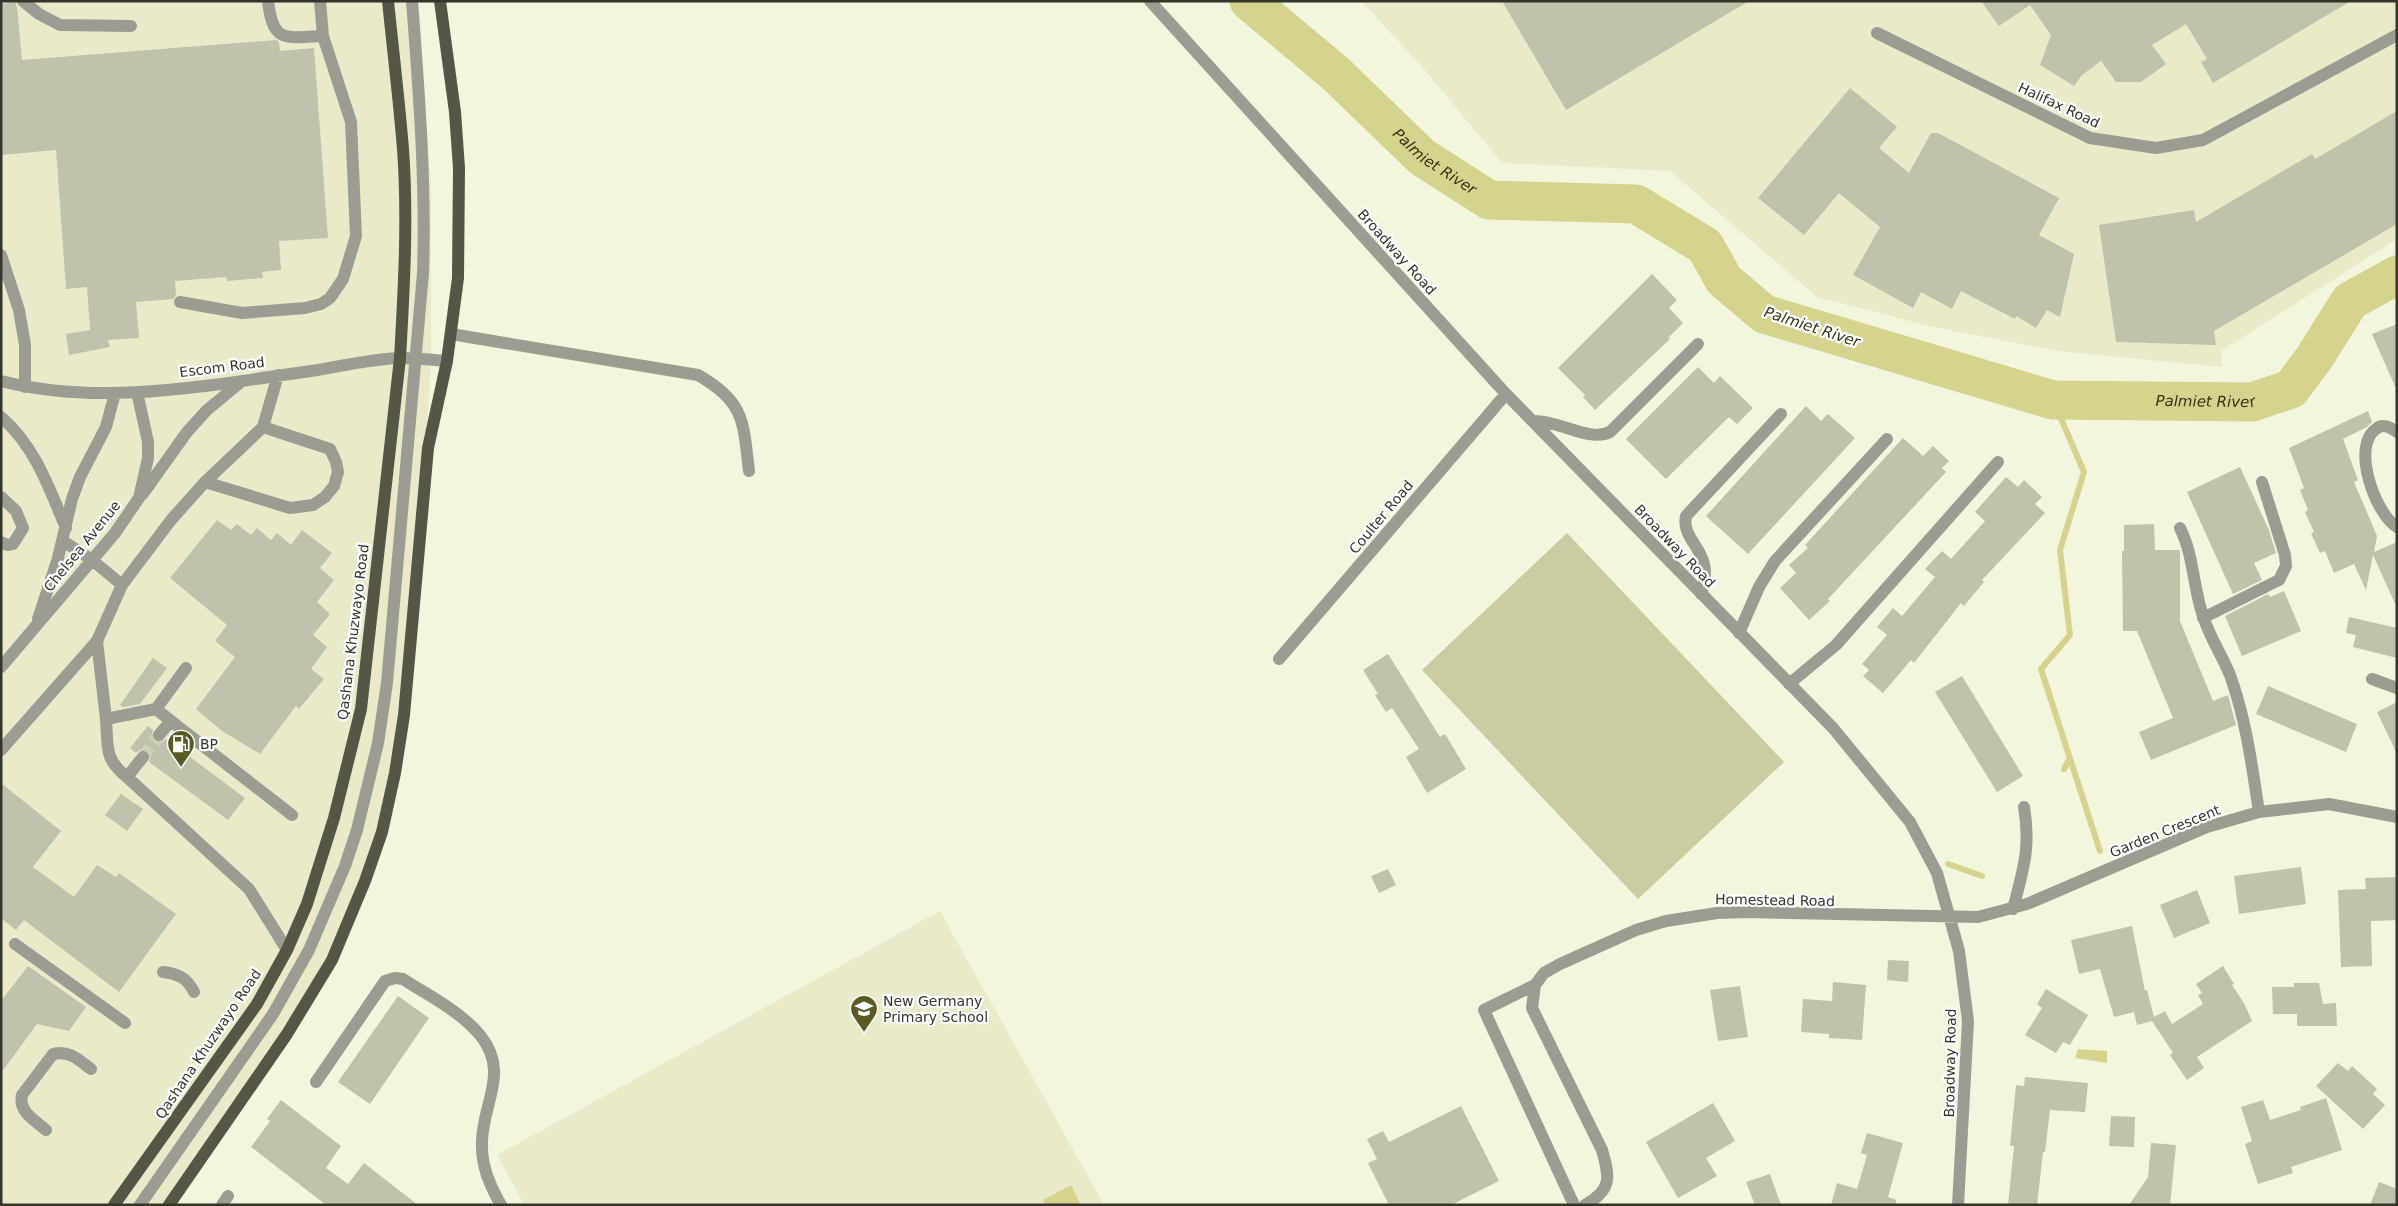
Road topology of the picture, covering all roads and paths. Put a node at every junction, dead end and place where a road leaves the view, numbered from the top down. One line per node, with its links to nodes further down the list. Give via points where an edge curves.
1 (24, 1): 8 (street, via 60,25)
2 (268, 1): 11 (street, via 272,25 281,35)
3 (320, 1): 11 (street)
4 (388, 1): 16 (main road, Qashana Khuzwayo Road, via 403,150 405,244)
5 (412, 1): 17 (street, via 425,212)
6 (440, 1): 14 (main road, via 459,168 458,278)
7 (1150, 1): 25 (street, Broadway Road)
8 (130, 26)
9 (1877, 33): 10 (street, Halifax Road, via 2090,138 2156,148 2203,140)
10 (2397, 35)
11 (323, 36): 13 (street, via 352,122 356,236 343,279 330,298 304,308 242,313)
12 (1, 255): 22 (street, via 19,310 25,345)
13 (180, 302)
14 (450, 334): 18 (main road); 33 (street, via 698,375 726,394 735,405 743,425)
15 (1698, 344): 28 (street, via 1603,436 1553,422)
16 (400, 358): 17 (street, Escom Road); 19 (street, Escom Road); 69 (main road, Qashana Khuzwayo Road, via 361,708 323,858)
17 (416, 360): 18 (street, Escom Road); 78 (street, via 387,683 378,742 357,830 309,950 273,1014)
18 (447, 361): 79 (main road, via 428,448 404,715 382,832 332,960 287,1034)
19 (278, 375): 21 (street, Escom Road); 29 (street)
20 (1, 381): 22 (street, Escom Road)
21 (242, 381): 23 (street, Escom Road); 37 (street, via 207,410 187,432)
22 (25, 387): 24 (street, Escom Road)
23 (137, 392): 24 (street, Escom Road); 37 (street, Chelsea Avenue, via 148,442 148,458)
24 (116, 393): 40 (street, Chelsea Avenue, via 106,427 72,499)
25 (1506, 394): 28 (street, Broadway Road); 49 (street, Coulter Road)
26 (1781, 414): 44 (street, via 1686,516 1689,533 1705,560)
27 (1, 417): 40 (street, via 23,438 34,456)
28 (1535, 421): 44 (street, Broadway Road)
29 (264, 427): 34 (street); 34 (street, via 330,449 338,472 334,486 325,497 312,505 290,508)
30 (2397, 432): 38 (street, via 2390,426 2381,425 2367,438 2364,450 2367,474 2379,504 2388,520)
31 (1887, 439): 47 (street, via 1775,560 1759,587)
32 (1998, 462): 53 (street, via 1836,645)
33 (749, 470)
34 (205, 482): 43 (street, via 171,520)
35 (2262, 482): 45 (street, via 2286,566 2278,580)
36 (1, 497): 41 (street, via 16,511 24,528 13,544)
37 (139, 498): 42 (street, Chelsea Avenue)
38 (2397, 527)
39 (2180, 528): 45 (street, via 2189,546)
40 (65, 534): 42 (street); 46 (street, Chelsea Avenue)
41 (1, 542)
42 (92, 560): 43 (street); 46 (street, Chelsea Avenue)
43 (122, 585): 48 (street)
44 (1701, 594): 47 (street, Broadway Road)
45 (2203, 618): 63 (street, via 2237,697)
46 (36, 625): 50 (street, Chelsea Avenue)
47 (1740, 633): 53 (street, Broadway Road)
48 (98, 641): 56 (street); 59 (street)
49 (1279, 659)
50 (1, 667)
51 (186, 668): 55 (street)
52 (2372, 678): 54 (street)
53 (1789, 684): 67 (street, Broadway Road, via 1833,728 1910,822 1937,873)
54 (2397, 688)
55 (156, 709): 56 (street); 57 (street)
56 (106, 720): 61 (street, via 110,758)
57 (171, 720): 58 (street); 64 (street)
58 (160, 735)
59 (1, 750)
60 (143, 758): 61 (street)
61 (127, 777): 69 (street, via 249,889)
62 (2024, 807): 66 (street, via 2028,848)
63 (2259, 812): 65 (street, Garden Crescent, via 2329,804); 66 (street, Garden Crescent, via 2207,827)
64 (292, 815)
65 (2397, 817)
66 (2013, 909): 67 (street, Garden Crescent, via 1978,917)
67 (1950, 918): 71 (street, Homestead Road, via 1748,912 1692,916 1636,930 1560,964 1544,973); 83 (street, Broadway Road, via 1959,951 1968,1021)
68 (15, 944): 73 (street)
69 (287, 950): 77 (main road, Qashana Khuzwayo Road, via 257,1004)
70 (163, 972): 72 (street, via 189,981)
71 (1536, 985): 81 (street, Homestead Road, via 1484,1010); 82 (street, via 1532,1008 1602,1150 1607,1168 1605,1187 1599,1197)
72 (194, 992)
73 (125, 1023)
74 (91, 1069): 76 (street, via 70,1054 54,1054 22,1095 22,1109)
75 (316, 1082): 80 (street, via 385,981 403,980 464,1018 491,1053 495,1084 482,1139 483,1162 488,1182)
76 (46, 1130)
77 (114, 1205)
78 (140, 1205)
79 (169, 1205)
80 (501, 1205)
81 (1574, 1205)
82 (1585, 1205)
83 (1958, 1205)

